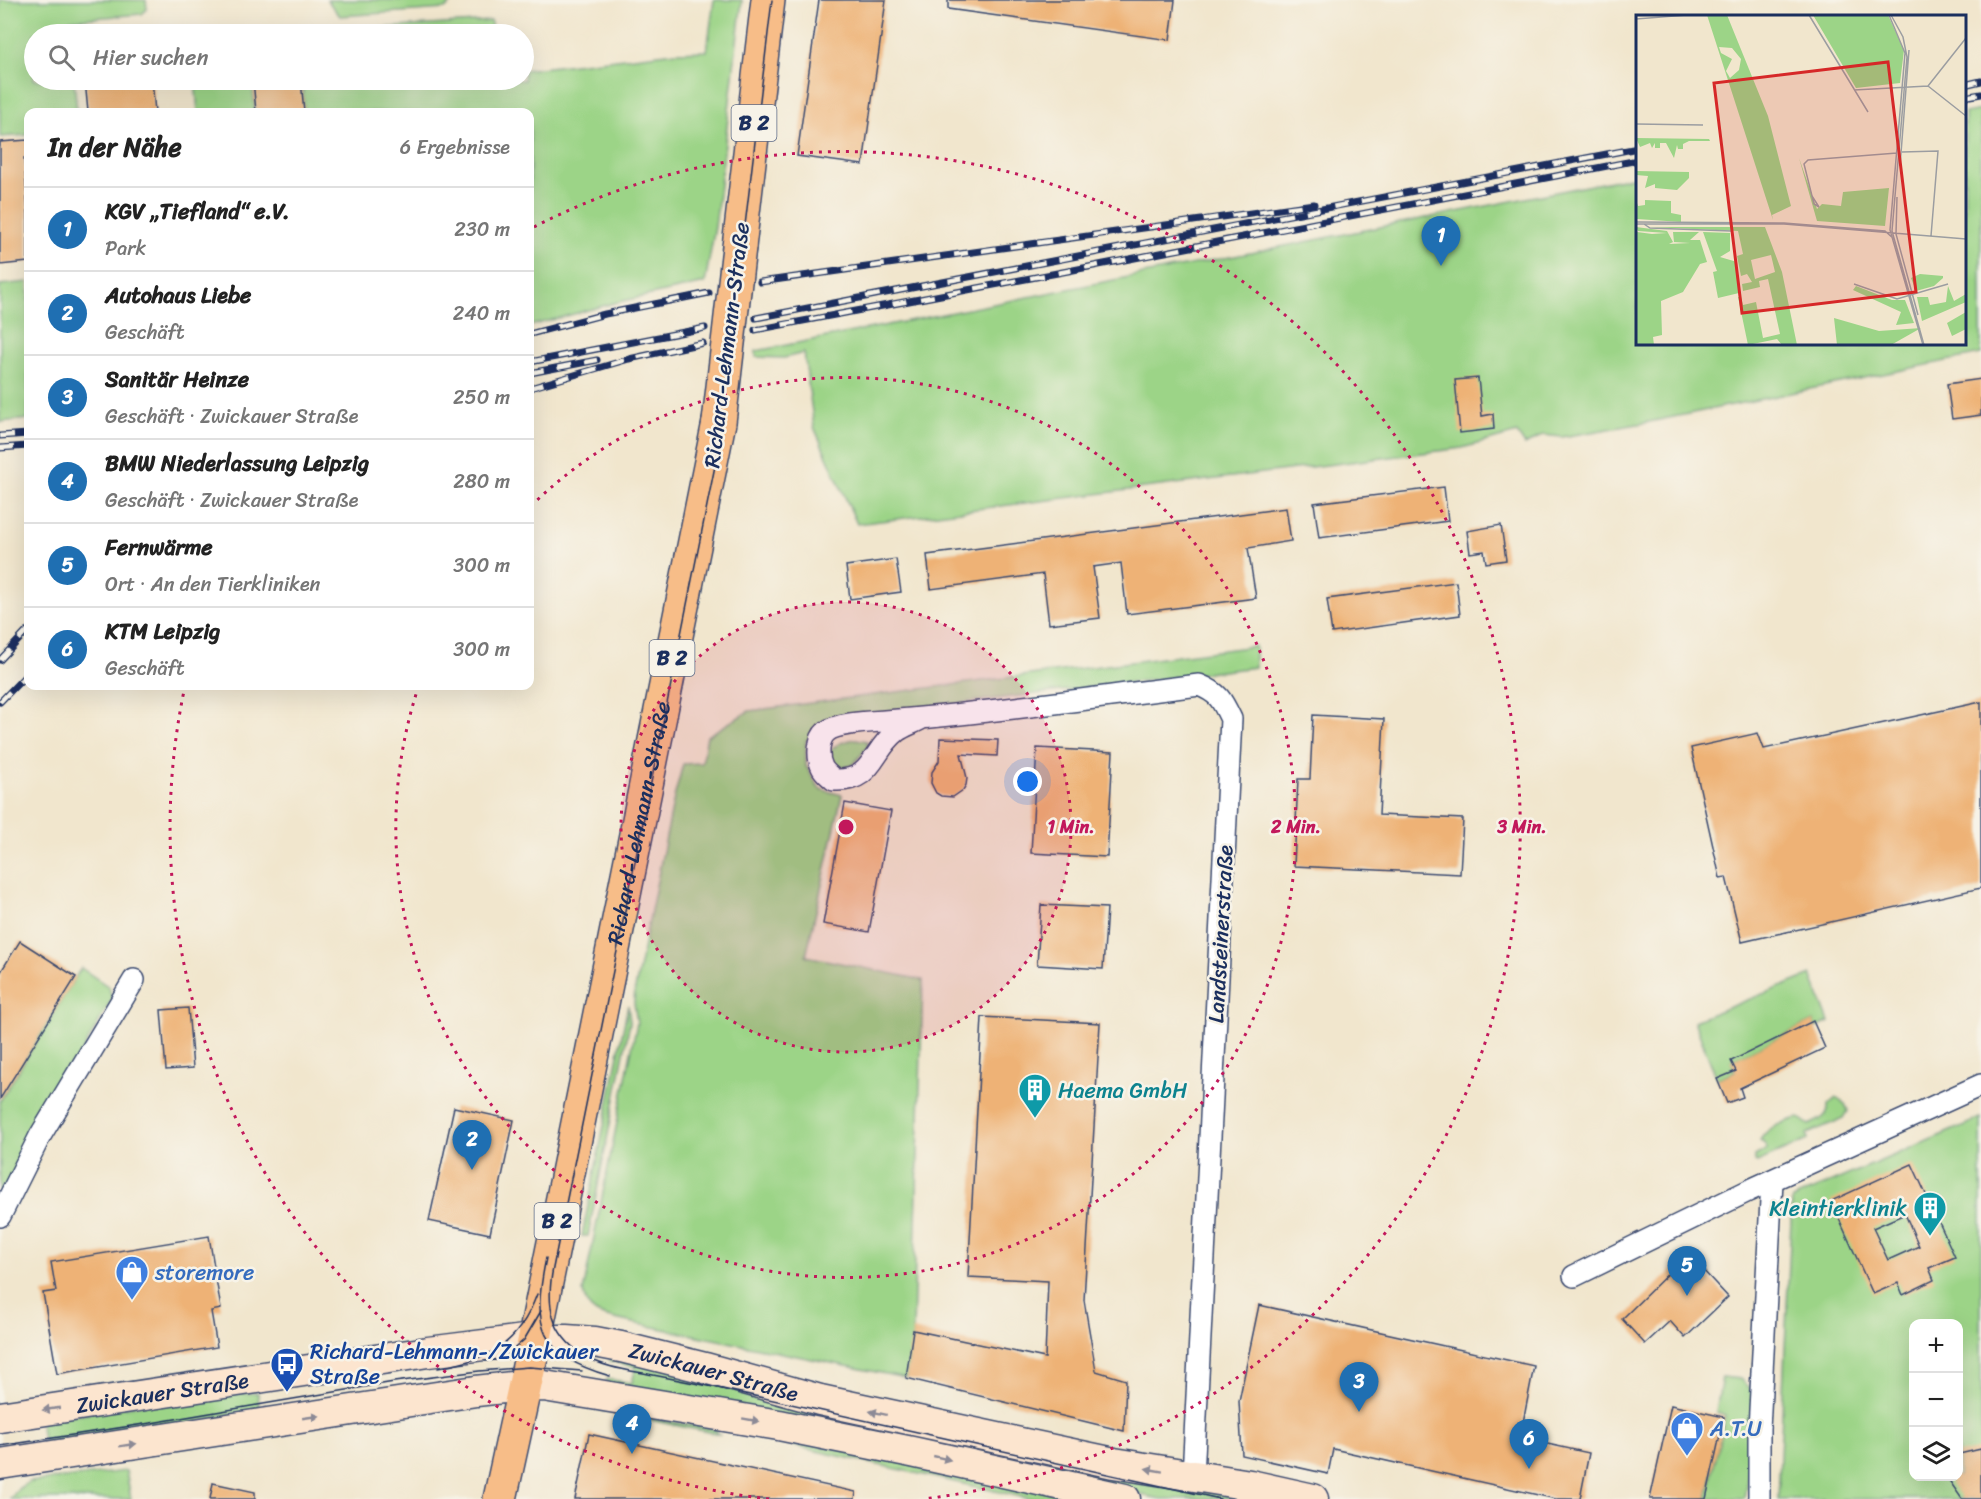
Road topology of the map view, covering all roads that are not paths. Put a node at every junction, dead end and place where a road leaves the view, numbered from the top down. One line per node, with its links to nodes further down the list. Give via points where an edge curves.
1 (768, 0): 8 (main road, Richard-Lehmann-Straße / B 2, bridge, via 719,422)
2 (922, 718): 2 (street, Landsteinerstraße, via 855,724 827,731 820,748 822,768 834,780 854,779 896,732); 12 (street, Landsteinerstraße, via 1199,685 1218,696 1230,719)
3 (134, 980): 6 (street, via 40,1136)
4 (1981, 1085): 5 (street)
5 (1772, 1181): 7 (street); 16 (street, via 1759,1429)
6 (0, 1216)
7 (1574, 1276)
8 (534, 1340): 9 (main road, Richard-Lehmann-Straße / B 2); 10 (main road, Zwickauer Straße, one-way to 10, via 393,1357); 12 (main road, Zwickauer Straße, one-way to 8, via 1114,1463 820,1400 607,1344)
9 (525, 1386): 11 (main road, Zwickauer Straße, one-way to 9); 13 (main road, Richard-Lehmann-Straße / B 2); 14 (main road, Zwickauer Straße, one-way to 14, via 564,1388 756,1420)
10 (0, 1417)
11 (0, 1464)
12 (1193, 1476): 15 (main road, Zwickauer Straße)
13 (500, 1499)
14 (1125, 1499)
15 (1313, 1499)
16 (1760, 1499)

